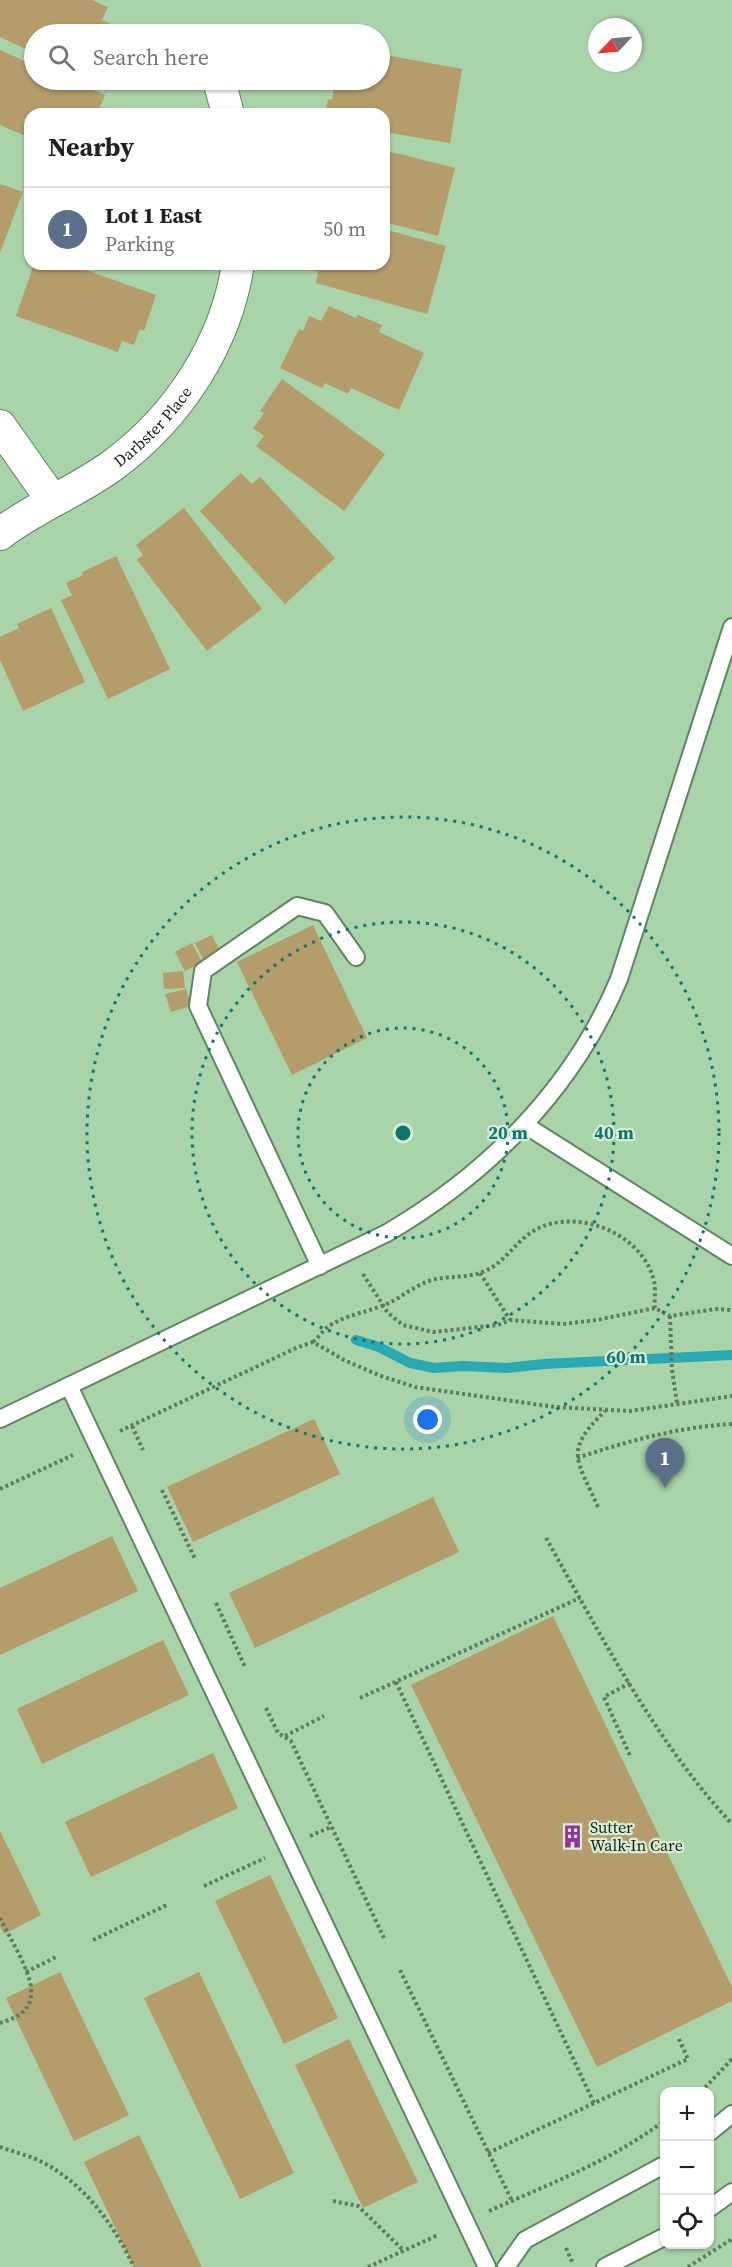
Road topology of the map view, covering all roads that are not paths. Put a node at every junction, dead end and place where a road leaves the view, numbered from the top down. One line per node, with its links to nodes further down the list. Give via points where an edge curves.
1 (222, 90): 2 (street)
2 (226, 108)
3 (237, 270): 5 (street, Darbster Place, via 222,326 185,392 162,420 112,466)
4 (0, 426): 5 (street)
5 (53, 501): 6 (street, Darbster Place)
6 (0, 534)
7 (732, 627): 9 (lane, via 619,979 580,1053)
8 (356, 957): 11 (lane, via 325,913 297,906 202,971 198,1006)
9 (525, 1125): 10 (lane); 11 (lane, via 475,1174 438,1202)
10 (732, 1256)
11 (320, 1266): 12 (lane)
12 (69, 1386): 13 (lane); 20 (lane)
13 (0, 1419)
14 (732, 2114): 15 (lane)
15 (714, 2129)
16 (660, 2167): 21 (lane, via 525,2240)
17 (732, 2192): 18 (lane)
18 (714, 2205)
19 (660, 2239): 22 (lane)
20 (487, 2267)
21 (506, 2267)
22 (605, 2267)

